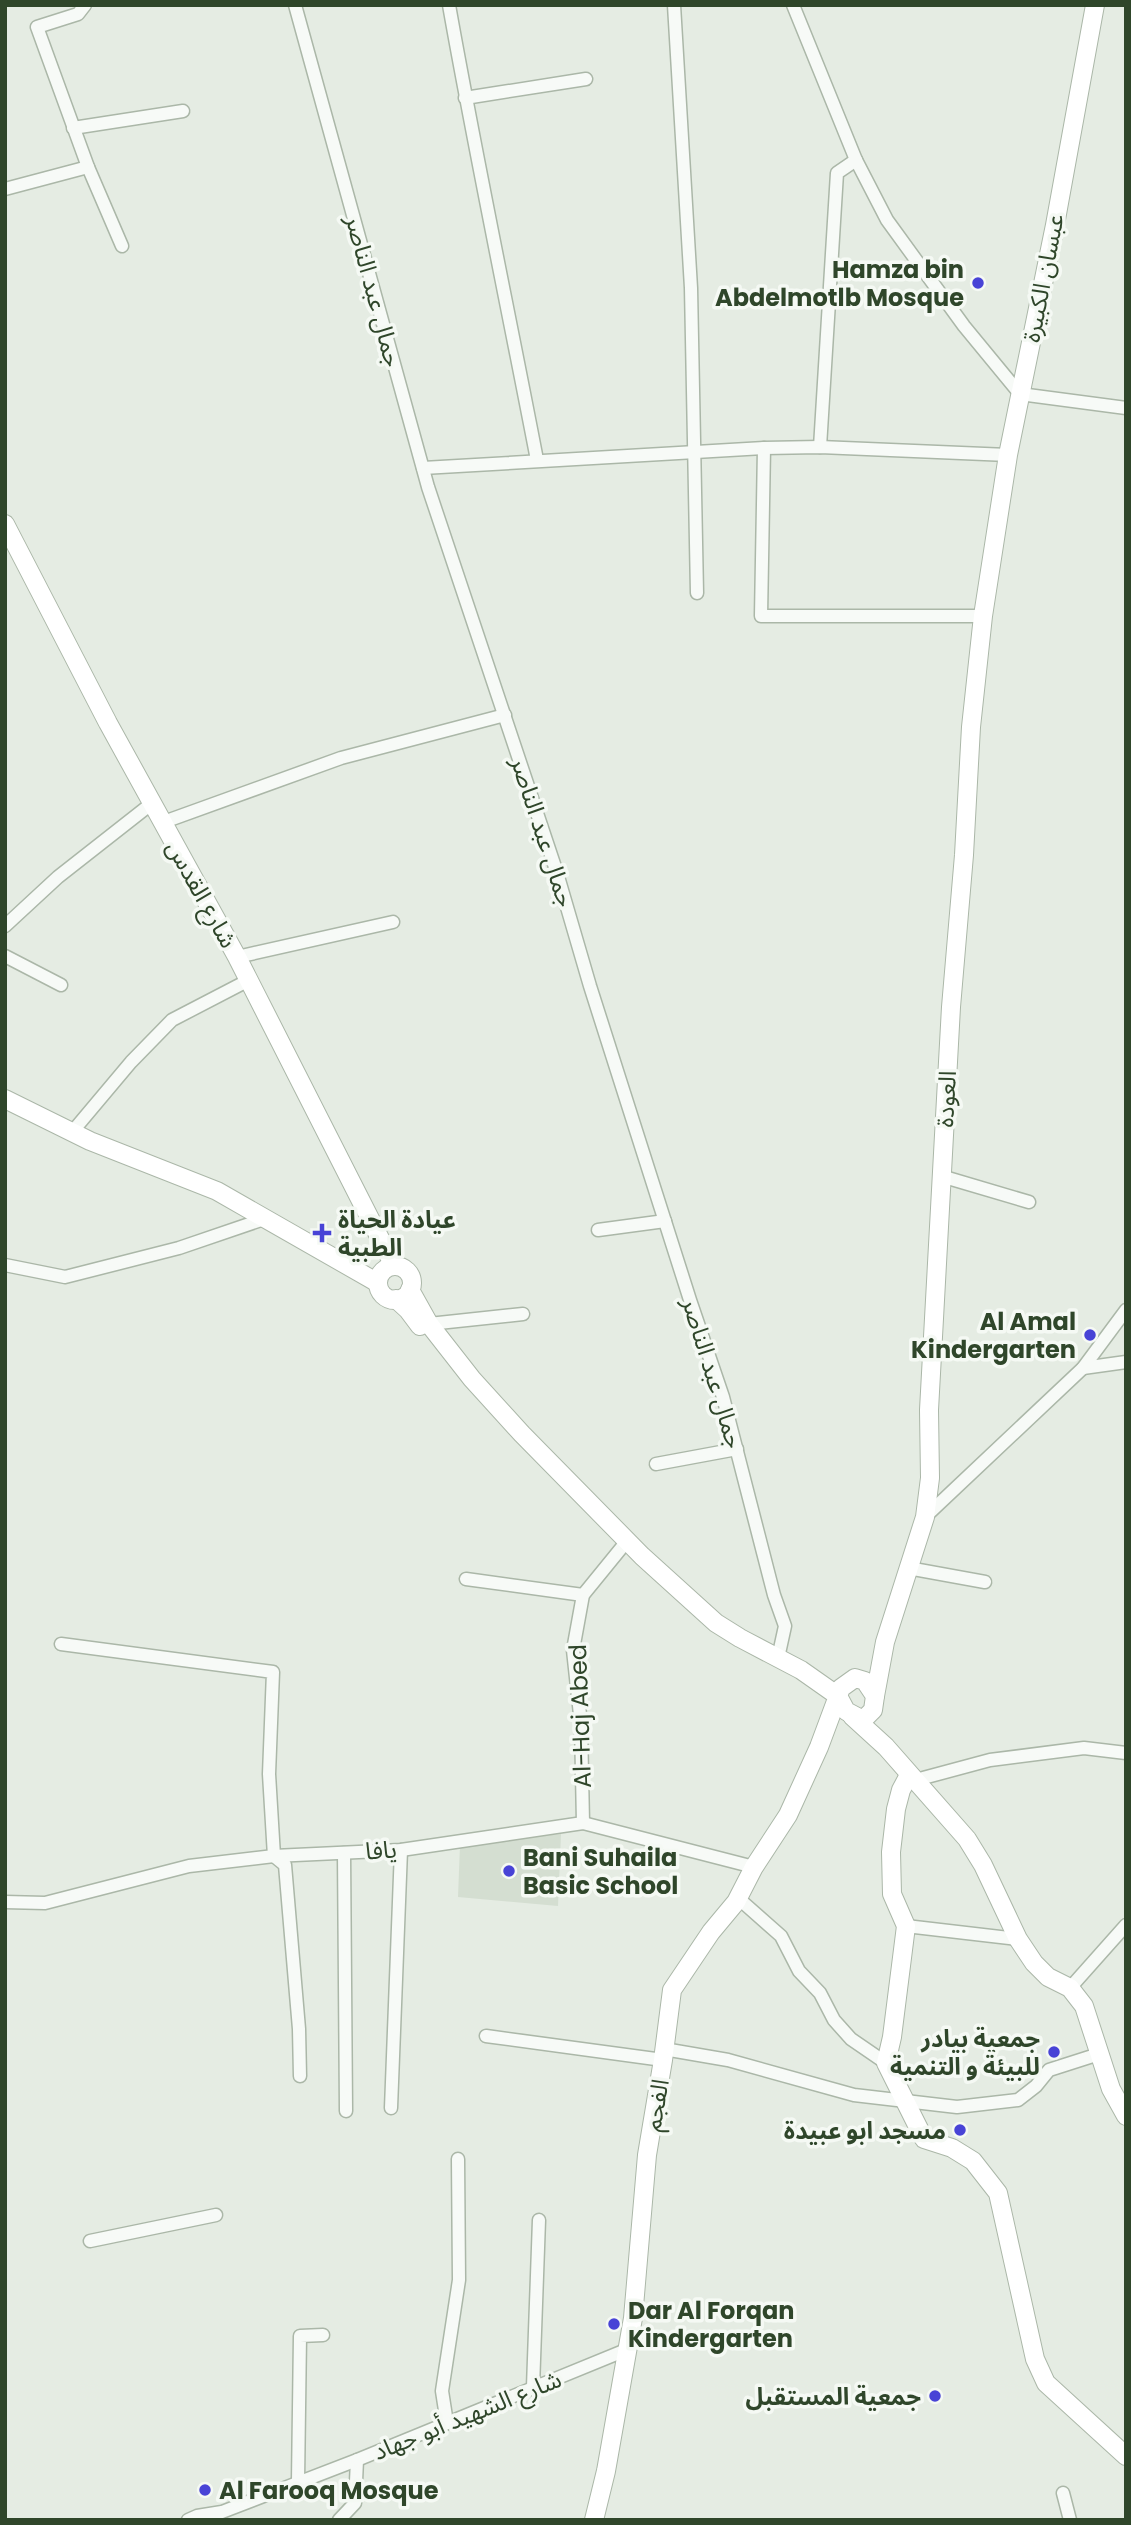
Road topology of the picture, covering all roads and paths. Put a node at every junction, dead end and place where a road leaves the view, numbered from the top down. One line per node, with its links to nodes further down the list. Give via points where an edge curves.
1 (85, 5): 10 (street, via 78,14 37,27)
2 (295, 5): 22 (street, جمال عبد الناصر)
3 (449, 5): 8 (street)
4 (674, 5): 19 (street, via 691,288)
5 (793, 5): 11 (street)
6 (1095, 5): 15 (main road, عبسان الكبيرة)
7 (586, 79): 8 (street)
8 (465, 98): 21 (street)
9 (183, 111): 10 (street)
10 (74, 128): 12 (street)
11 (856, 160): 15 (street, via 887,220 964,327); 17 (street, via 837,173)
12 (89, 167): 13 (street); 14 (street)
13 (5, 189)
14 (122, 246)
15 (1020, 394): 16 (street); 20 (main road, عبسان الكبيرة)
16 (1126, 408)
17 (820, 447): 18 (street); 20 (street)
18 (764, 448): 19 (street); 26 (street, via 761,616)
19 (695, 451): 21 (street); 25 (street)
20 (1008, 455): 24 (main road, عبسان الكبيرة)
21 (537, 460): 22 (street)
22 (423, 468): 27 (street, جمال عبد الناصر)
23 (5, 524): 28 (main road, شارع القدس)
24 (993, 552): 26 (main road, العودة)
25 (697, 593)
26 (983, 616): 38 (main road, العودة, via 971,727)
27 (505, 715): 29 (street, via 341,758); 41 (street, جمال عبد الناصر)
28 (151, 804): 29 (main road, شارع القدس); 31 (street, via 58,877)
29 (161, 823): 33 (main road, شارع القدس)
30 (393, 922): 33 (street)
31 (5, 926)
32 (5, 956): 35 (street)
33 (237, 957): 34 (main road, شارع القدس)
34 (249, 981): 37 (street, via 172,1020); 44 (main road, شارع القدس)
35 (61, 985)
36 (5, 1099): 37 (main road)
37 (73, 1131): 40 (main road, via 218,1191)
38 (941, 1176): 39 (street); 54 (main road, العودة)
39 (1029, 1202)
40 (264, 1219): 43 (street, via 178,1248 65,1277); 45 (main road)
41 (666, 1222): 42 (street); 52 (street, جمال عبد الناصر)
42 (598, 1230)
43 (5, 1265)
44 (394, 1266): 45 (main road, via 382,1271); 46 (main road, via 410,1275)
45 (378, 1283): 46 (main road, via 384,1296)
46 (403, 1294): 49 (main road); 55 (main road, via 408,1310 439,1352 510,1434 587,1514)
47 (1126, 1310): 51 (street)
48 (523, 1314): 49 (street)
49 (429, 1324): 55 (main road, via 472,1379)
50 (1126, 1362): 51 (street)
51 (1083, 1368): 54 (street)
52 (737, 1449): 53 (street); 62 (street, جمال عبد الناصر, via 785,1626)
53 (656, 1464)
54 (925, 1517): 56 (main road, العودة)
55 (626, 1543): 59 (street, Al-Haj Abed); 62 (main road, via 716,1623)
56 (908, 1568): 58 (street); 60 (main road, العودة)
57 (466, 1578): 59 (street)
58 (985, 1582)
59 (583, 1595): 70 (street, Al-Haj Abed, via 573,1650 581,1724)
60 (885, 1642): 63 (main road, العودة); 64 (main road, العودة)
61 (61, 1644): 73 (street, via 273,1672 269,1774)
62 (778, 1658): 63 (main road, via 811,1677)
63 (844, 1686): 64 (main road, via 855,1678 865,1681); 65 (main road, via 843,1707); 66 (main road, الفجم)
64 (876, 1699): 65 (main road, via 865,1720); 67 (main road, العودة, via 878,1730)
65 (851, 1715): 66 (main road, via 840,1715); 67 (main road)
66 (826, 1730): 74 (main road, الفجم, via 788,1815)
67 (886, 1748): 69 (main road)
68 (1126, 1753): 69 (street, via 1084,1748)
69 (911, 1773): 78 (main road, via 896,1809 890,1869 892,1894); 79 (main road, via 967,1839); 80 (main road, via 956,1812 977,1839 1033,1950)
70 (583, 1822): 71 (street, يافا); 74 (street, يافا)
71 (401, 1850): 72 (street, يافا); 88 (street)
72 (344, 1853): 73 (street, يافا); 89 (street)
73 (274, 1856): 76 (street, يافا, via 189,1866 44,1903); 85 (street, via 285,1865)
74 (754, 1867): 75 (main road, الفجم)
75 (738, 1898): 82 (main road, الفجم, via 672,1990); 84 (street, via 781,1937 799,1970 851,2039)
76 (5, 1902)
77 (1126, 1925): 80 (street)
78 (906, 1926): 79 (street); 84 (main road)
79 (1018, 1939): 80 (main road, via 1048,1977)
80 (1072, 1984): 83 (main road); 86 (main road, via 1092,2005)
81 (485, 2036): 82 (street)
82 (664, 2054): 87 (street, via 728,2060 855,2095); 96 (main road, الفجم, via 647,2155 633,2318)
83 (1099, 2054): 87 (street, via 1049,2070 1018,2099 957,2106); 90 (main road)
84 (886, 2063): 87 (main road)
85 (300, 2076)
86 (1126, 2100)
87 (907, 2102): 99 (main road, via 924,2140 963,2153 998,2193 1035,2359 1046,2383)
88 (391, 2108)
89 (346, 2111)
90 (1126, 2116)
91 (458, 2159): 98 (street, via 458,2280 442,2391)
92 (216, 2215): 94 (street)
93 (539, 2220): 97 (street)
94 (90, 2241)
95 (323, 2335): 101 (street, via 300,2336)
96 (626, 2350): 97 (street, شارع الشهيد أبو جهاد); 105 (main road, الفجم)
97 (533, 2387): 98 (street, شارع الشهيد أبو جهاد)
98 (447, 2423): 100 (street, شارع الشهيد أبو جهاد)
99 (1126, 2456)
100 (357, 2460): 101 (street, شارع الشهيد أبو جهاد); 104 (street, via 355,2503)
101 (298, 2481): 103 (street, شارع الشهيد أبو جهاد, via 222,2512)
102 (1063, 2493): 106 (street)
103 (188, 2520)
104 (339, 2520)
105 (594, 2520)
106 (1070, 2520)

